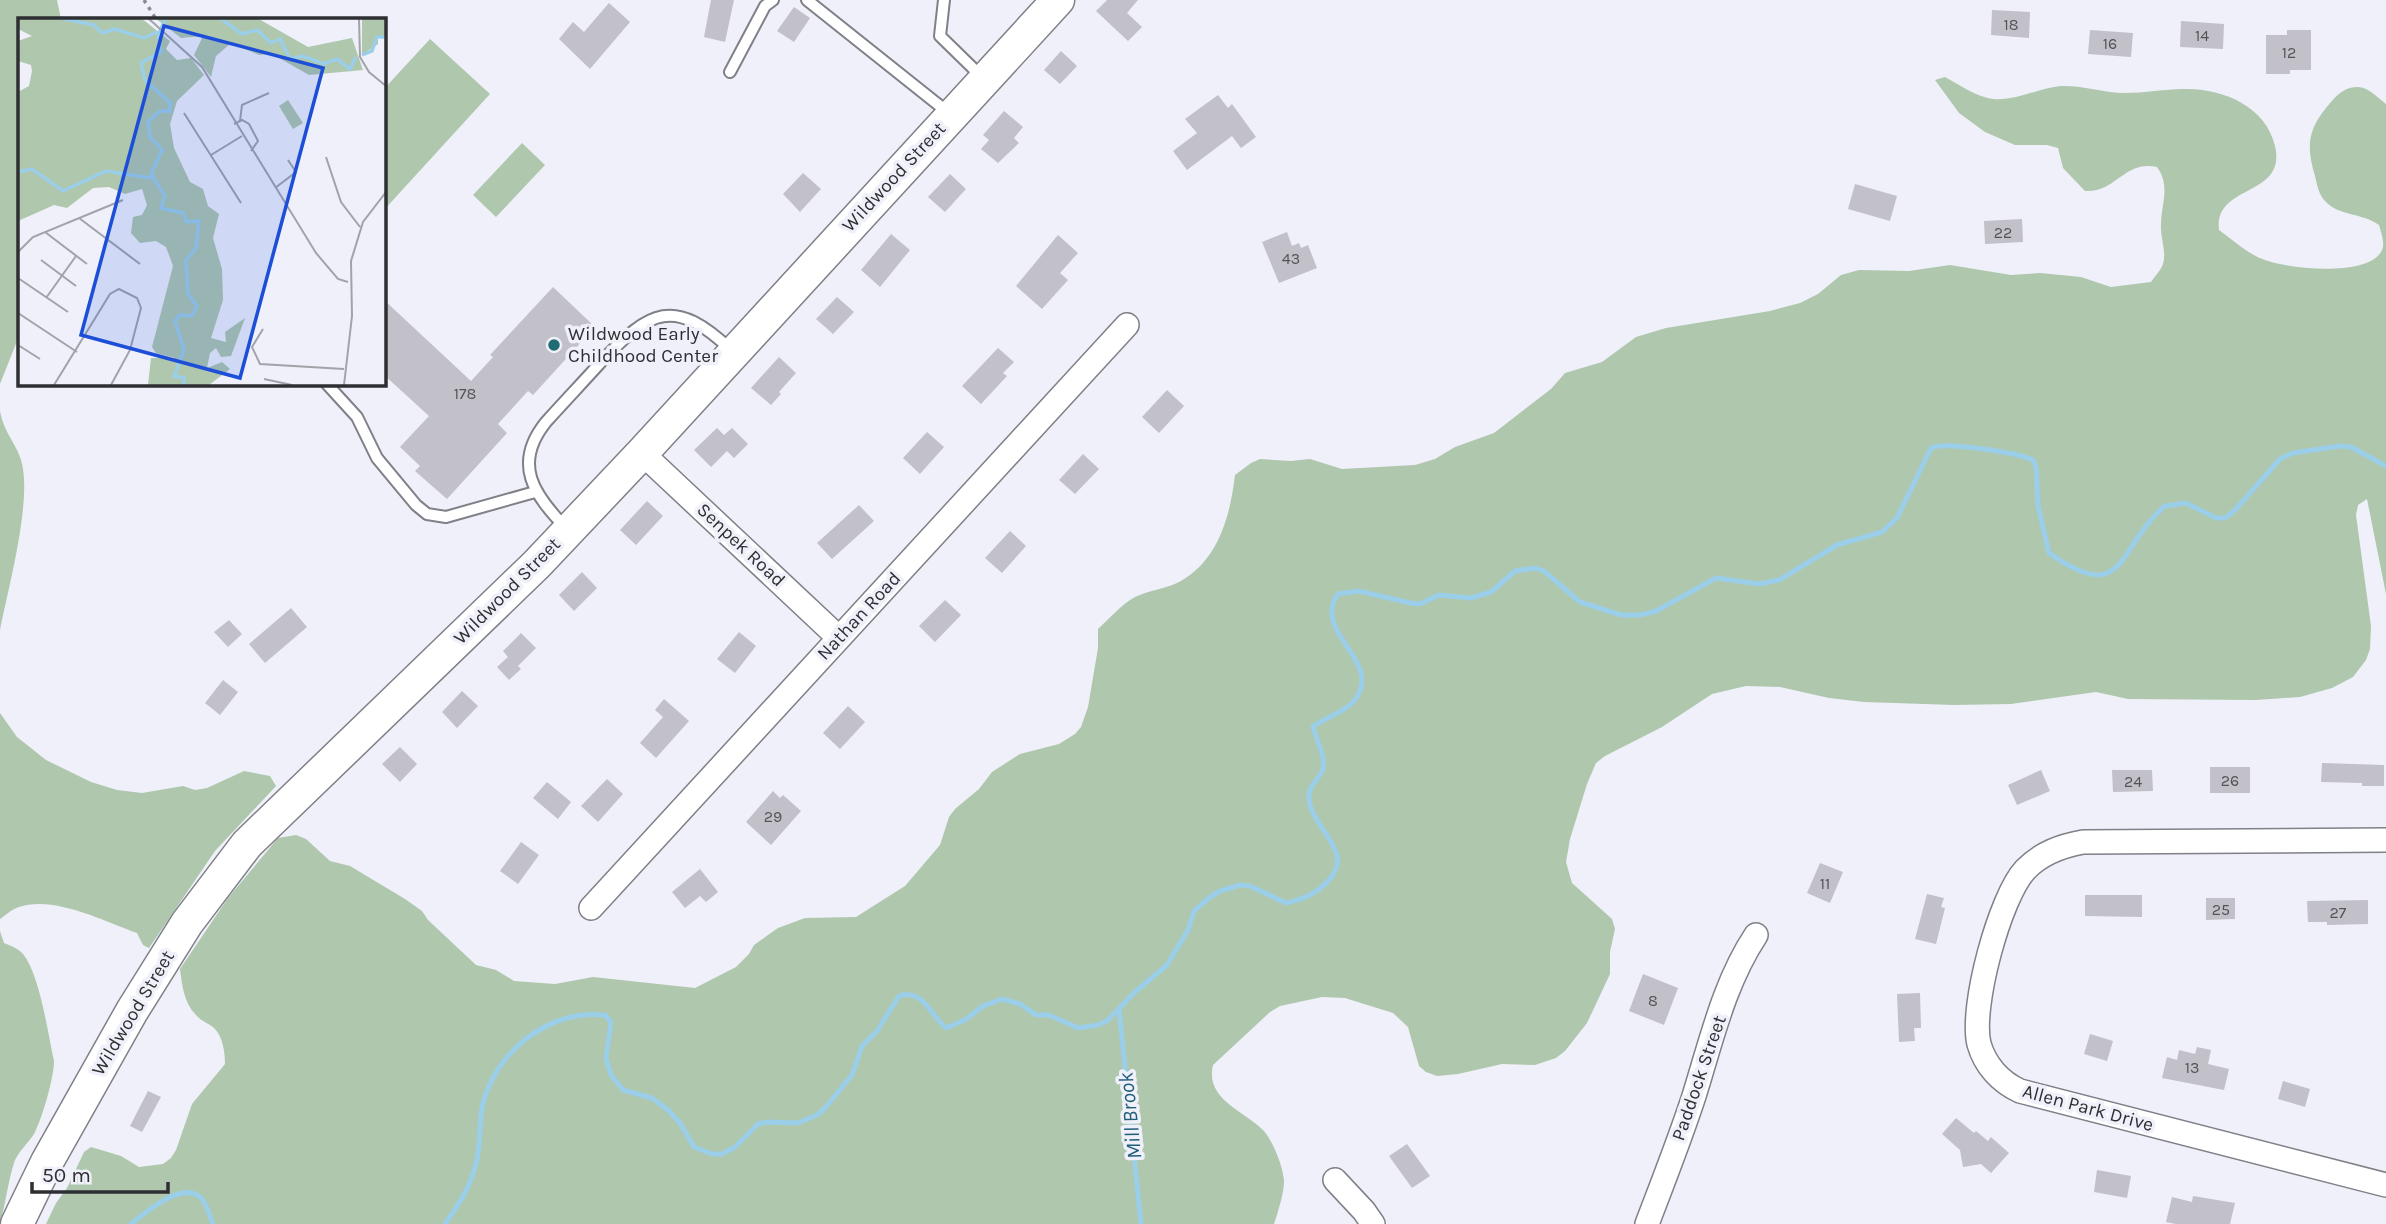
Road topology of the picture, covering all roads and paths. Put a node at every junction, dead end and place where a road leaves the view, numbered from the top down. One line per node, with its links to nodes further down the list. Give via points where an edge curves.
1 (144, 0): 6 (path)
2 (773, 0): 7 (lane, via 765,6)
3 (807, 0): 9 (lane)
4 (944, 0): 8 (lane, via 940,36)
5 (1048, 6): 8 (street, Wildwood Street)
6 (155, 18)
7 (730, 72)
8 (984, 79): 9 (street, Wildwood Street)
9 (951, 115): 11 (street, Wildwood Street)
10 (1127, 325): 16 (street, Nathan Road)
11 (733, 352): 13 (street, Wildwood Street); 14 (lane, via 708,328 685,318 661,317 638,326 541,428 529,458)
12 (328, 385): 14 (lane, via 357,417 377,458 427,514 446,517)
13 (642, 453): 15 (street, Wildwood Street); 16 (street, Senpek Road)
14 (535, 492): 15 (lane)
15 (569, 531): 22 (street, Wildwood Street, via 284,806 226,869 132,1011)
16 (839, 638): 18 (street, Nathan Road)
17 (2386, 840): 21 (street, Allen Park Drive, via 2082,842 2052,851 2026,869 2008,895 1977,1021 1986,1060 1997,1076 2020,1091)
18 (592, 908)
19 (1756, 935): 24 (street, Paddock Street, via 1729,987)
20 (1335, 1180): 23 (street)
21 (2386, 1185)
22 (17, 1224)
23 (1373, 1224)
24 (1647, 1224)

